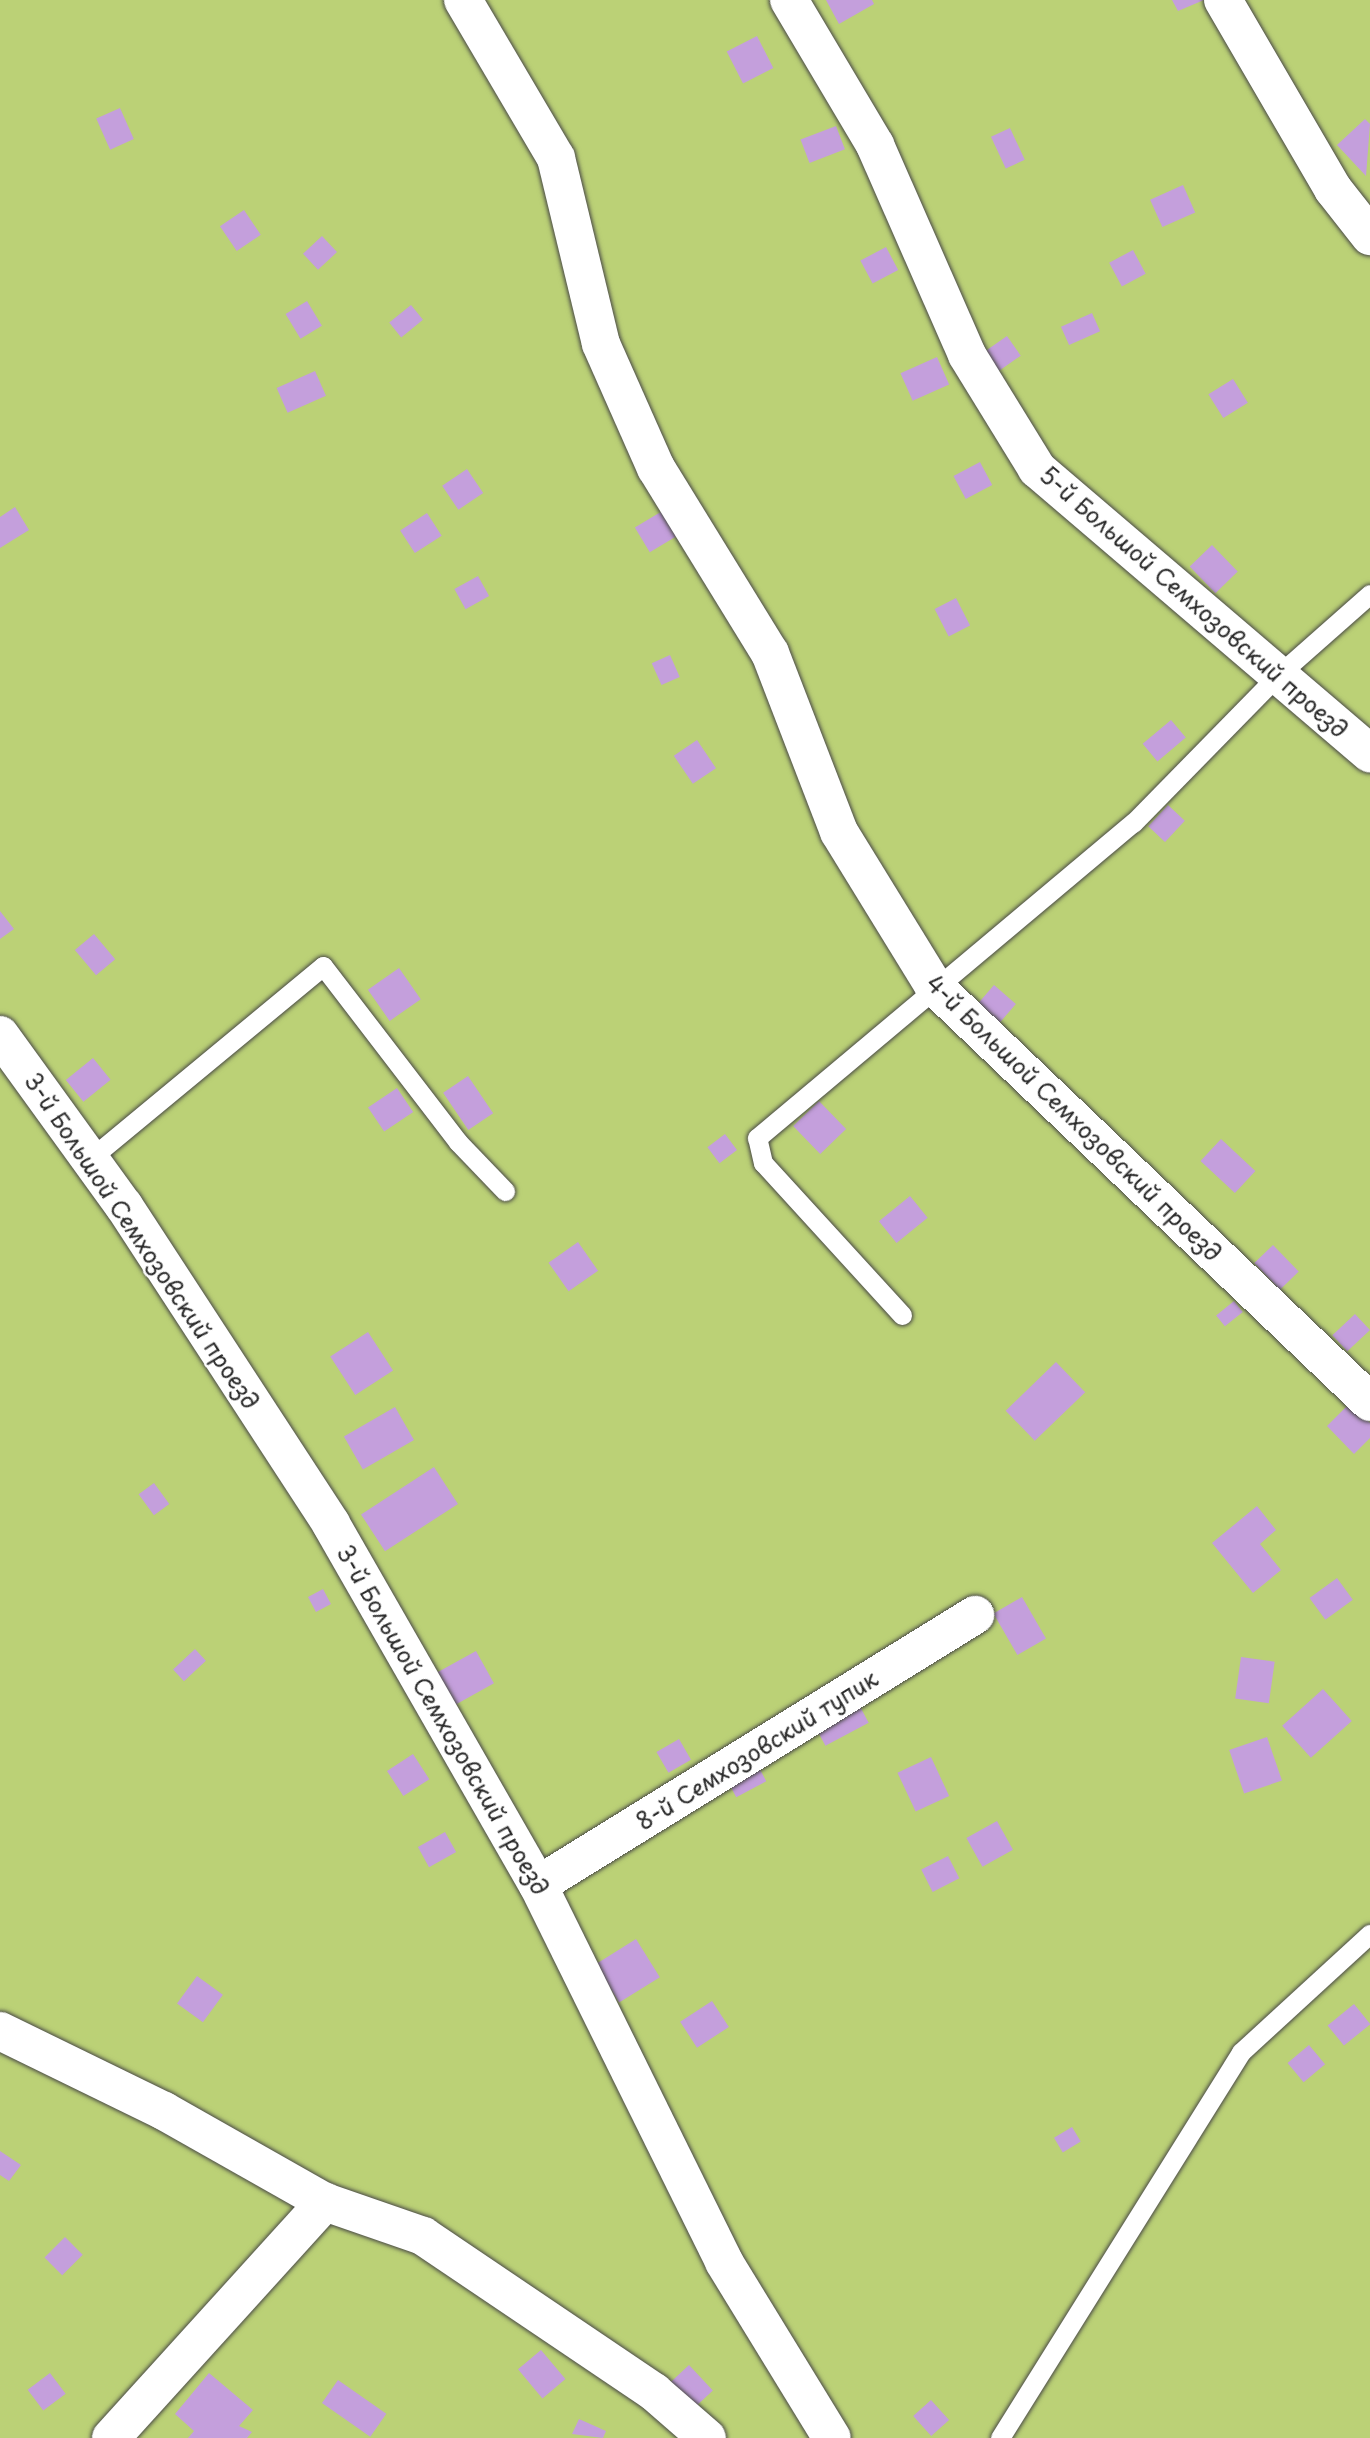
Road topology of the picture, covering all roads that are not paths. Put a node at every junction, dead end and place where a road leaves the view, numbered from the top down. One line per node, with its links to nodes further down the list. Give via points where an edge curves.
1 (463, 0): 8 (street, 4-й Большой Семхозовский проезд, via 555,158 601,344 656,468 770,653 839,832)
2 (789, 0): 6 (street, 5-й Большой Семхозовский проезд, via 875,145 967,355 1037,470)
3 (1223, 0): 4 (street, via 1333,189)
4 (1370, 236)
5 (1370, 594): 6 (lane)
6 (1277, 676): 7 (street, 5-й Большой Семхозовский проезд); 8 (lane, via 1133,823)
7 (1370, 754)
8 (933, 985): 12 (lane, via 757,1138 763,1163); 13 (street, 4-й Большой Семхозовский проезд)
9 (0, 1035): 10 (street, 3-й Большой Семхозовский проезд)
10 (91, 1158): 11 (lane, via 323,966 458,1142); 15 (street, 3-й Большой Семхозовский проезд, via 331,1524)
11 (505, 1191)
12 (902, 1315)
13 (1370, 1402)
14 (975, 1615): 15 (street, 8-й Семхозовский тупик)
15 (538, 1885): 21 (street, 3-й Большой Семхозовский проезд, via 724,2262)
16 (1370, 1934): 22 (lane, via 1241,2052)
17 (0, 2031): 18 (street, via 164,2111)
18 (325, 2202): 19 (street); 20 (street, via 423,2236 654,2392)
19 (111, 2438)
20 (707, 2438)
21 (832, 2438)
22 (1000, 2438)

